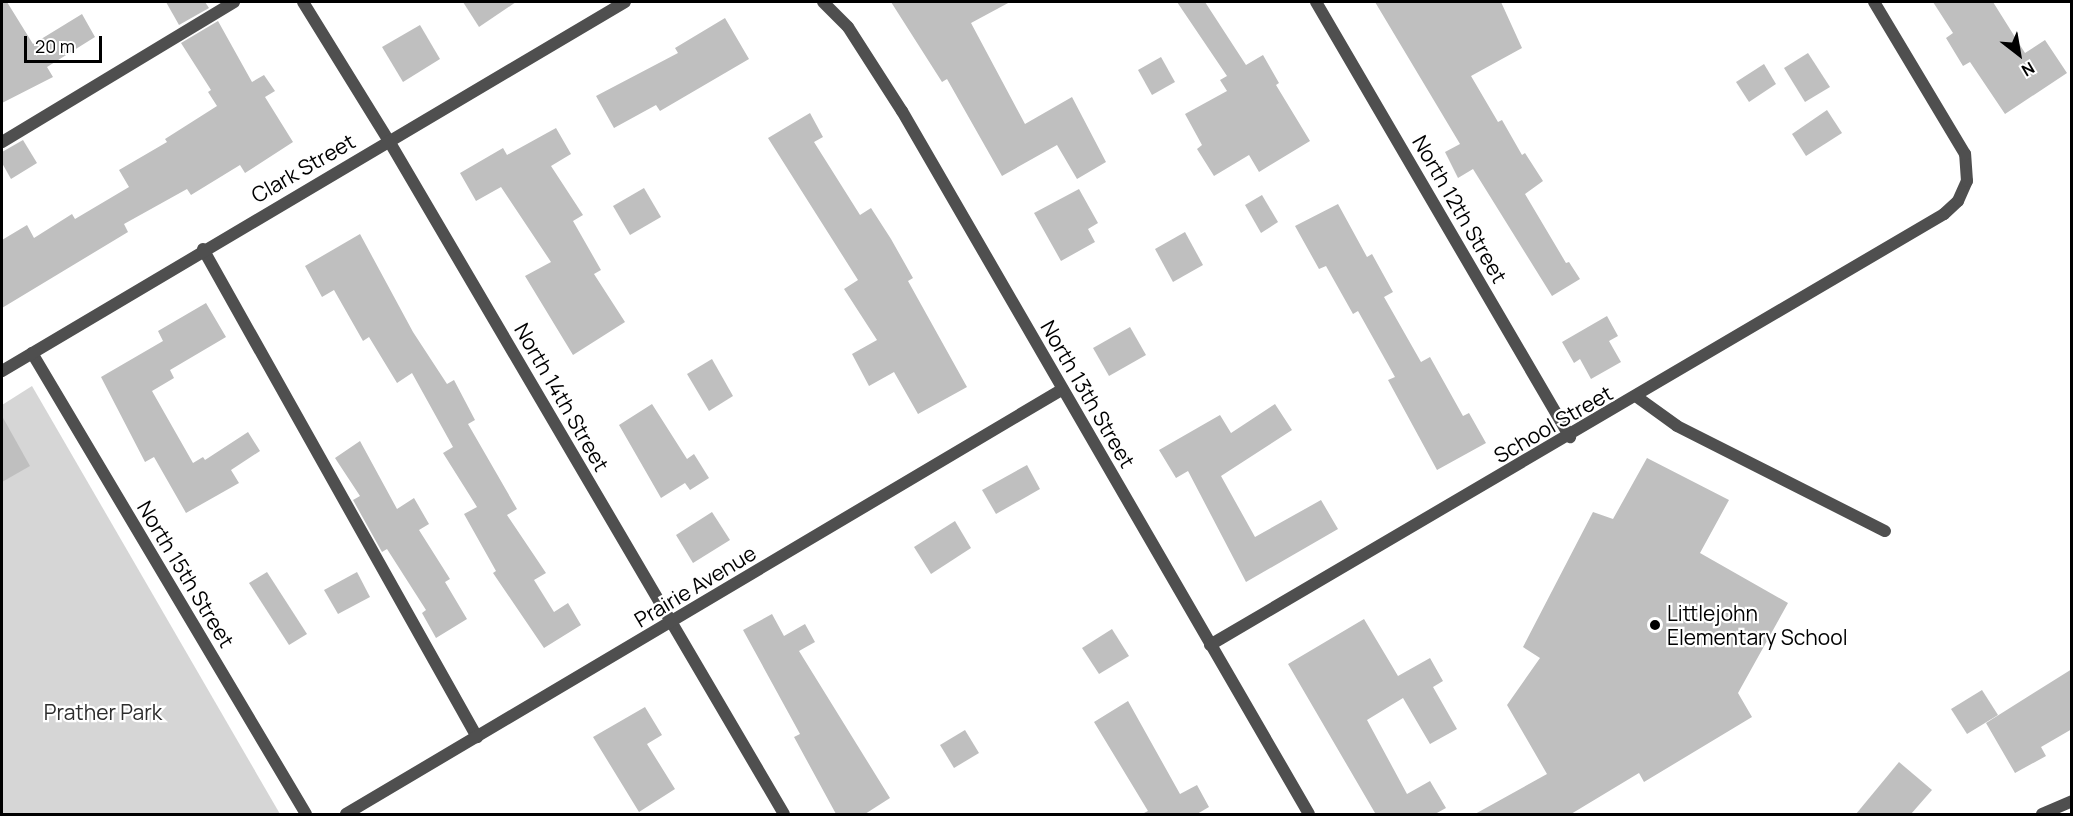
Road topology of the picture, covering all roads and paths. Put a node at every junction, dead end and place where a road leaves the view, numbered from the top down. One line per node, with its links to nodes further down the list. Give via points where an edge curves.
1 (234, 2): 8 (street)
2 (303, 2): 7 (street, North 14th Street)
3 (625, 2): 7 (street, Clark Street)
4 (823, 2): 12 (street, North 13th Street, via 848,27 902,111)
5 (1316, 2): 14 (street, North 12th Street)
6 (1874, 2): 13 (street, School Street, via 1959,139 1968,168 1958,201 1914,234)
7 (389, 141): 9 (street, Clark Street); 16 (street, North 14th Street)
8 (2, 142)
9 (203, 249): 10 (street, Clark Street); 18 (street)
10 (32, 353): 11 (street, Clark Street); 20 (street, North 15th Street)
11 (2, 371)
12 (1063, 389): 16 (street, Prairie Avenue); 17 (street, North 13th Street)
13 (1637, 397): 14 (street, School Street); 15 (street, via 1677,426)
14 (1570, 437): 17 (street, School Street)
15 (1885, 531)
16 (672, 622): 18 (street, Prairie Avenue); 22 (street, North 14th Street)
17 (1210, 645): 23 (street, North 13th Street)
18 (477, 737): 21 (street, Prairie Avenue)
19 (2072, 801): 24 (street)
20 (306, 814)
21 (346, 814)
22 (784, 814)
23 (1309, 814)
24 (2042, 814)

